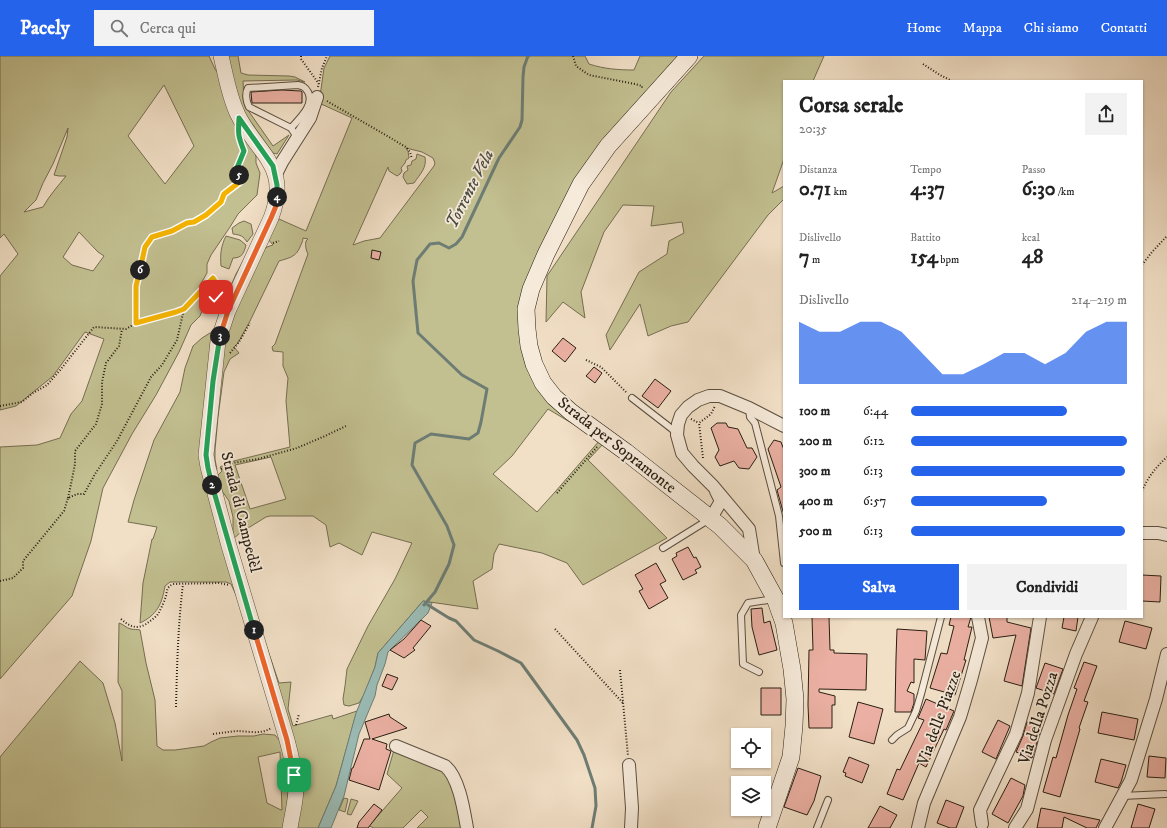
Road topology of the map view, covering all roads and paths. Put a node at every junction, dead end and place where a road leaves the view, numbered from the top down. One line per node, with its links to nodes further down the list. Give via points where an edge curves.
1 (221, 56): 14 (street, Strada di Campedèl, via 236,111)
2 (301, 56): 8 (path)
3 (327, 56): 8 (path)
4 (574, 56): 9 (path, via 576,66 589,75 642,86)
5 (689, 56): 29 (main road, Strada per Sopramonte, via 608,146 581,184 546,254 531,289 526,309 529,346 543,383 571,412)
6 (923, 64): 7 (path)
7 (950, 80)
8 (319, 84): 10 (path)
9 (642, 91)
10 (317, 97): 11 (street, via 310,118); 13 (path, via 406,147)
11 (294, 133): 11 (lane, via 308,105 309,95 305,88 298,85 248,88 246,101 249,107); 14 (street)
12 (242, 145): 19 (path, via 244,151 237,168 241,181 224,194 221,202 206,215 152,237 145,247 136,286)
13 (412, 159)
14 (276, 174): 58 (street, Strada di Campedèl, via 276,206 228,311 218,342 206,455 229,546)
15 (1167, 236): 16 (path)
16 (1143, 265)
17 (216, 297): 18 (path, via 216,283 213,278)
18 (184, 309): 19 (path); 36 (path, via 176,340 117,441 84,494)
19 (136, 323): 20 (path)
20 (122, 329): 23 (path, via 94,327 62,370 47,385 22,402); 36 (path, via 119,346 106,363 102,382 102,404 96,424 75,451)
21 (586, 360): 22 (path, via 601,367)
22 (632, 398): 28 (lane)
23 (0, 406)
24 (749, 408): 26 (street); 28 (street, via 720,396 698,400 681,415); 41 (lane, via 778,516)
25 (711, 414): 31 (path, via 699,423)
26 (783, 425)
27 (346, 426): 32 (path, via 297,448 232,463)
28 (678, 435): 33 (street, via 682,452)
29 (606, 437): 35 (path); 37 (main road, Strada per Sopramonte)
30 (1167, 457): 34 (path, via 1147,479)
31 (703, 458)
32 (222, 469)
33 (713, 486): 37 (street, via 721,501); 42 (street, via 749,529)
34 (1143, 488)
35 (557, 493)
36 (68, 498): 43 (path, via 64,511 23,561 23,568 13,578)
37 (712, 519): 40 (lane); 42 (main road, Strada per Sopramonte)
38 (1143, 533): 39 (street)
39 (1167, 535)
40 (663, 548)
41 (783, 555)
42 (754, 560): 46 (main road, Strada per Sopramonte)
43 (0, 581)
44 (183, 584): 45 (path, via 219,583 227,584); 51 (path, via 169,586 157,615 143,626 134,627); 57 (path, via 179,612)
45 (231, 589)
46 (780, 607): 55 (lane, via 748,603 742,615 743,664); 71 (main road, Strada per Sopramonte, via 792,669 794,726 792,757)
47 (941, 618): 60 (lane, Via delle Piazze, via 916,711 908,728)
48 (978, 618): 73 (street, Via delle Piazze, via 982,638 960,717 924,803)
49 (1040, 618): 67 (street, via 1028,693 1016,734 980,810)
50 (1092, 618): 74 (street, Via della Pozza, via 1045,740 1027,809)
51 (121, 619)
52 (555, 629): 56 (path)
53 (1167, 654): 65 (street, via 1131,780)
54 (620, 670): 56 (path)
55 (759, 672)
56 (623, 703): 63 (path)
57 (176, 707)
58 (282, 723): 59 (path, via 267,731); 68 (street, Strada di Campedèl, via 296,786)
59 (213, 734)
60 (892, 740)
61 (396, 746): 69 (street, via 449,769 457,787)
62 (1012, 756): 67 (street, via 986,811)
63 (629, 765): 70 (street)
64 (1165, 794): 65 (lane)
65 (1122, 796): 75 (street)
66 (828, 800): 72 (lane)
67 (982, 826)
68 (290, 828)
69 (467, 828)
70 (631, 828)
71 (767, 828)
72 (818, 828)
73 (918, 828)
74 (1015, 828)
75 (1105, 828)

